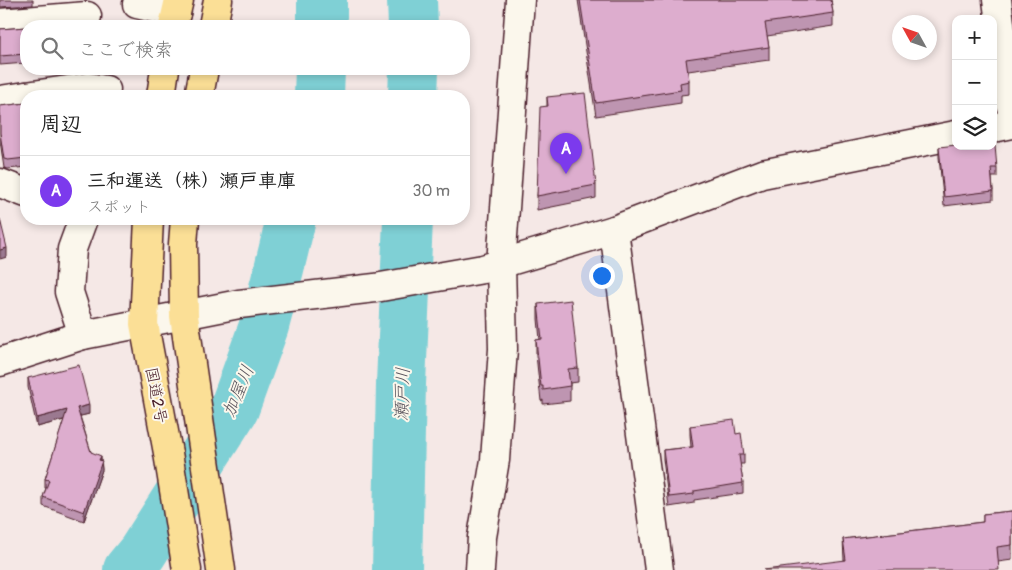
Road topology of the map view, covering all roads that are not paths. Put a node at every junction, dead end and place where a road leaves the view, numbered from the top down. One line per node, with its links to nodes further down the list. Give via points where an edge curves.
1 (218, 0): 8 (highway)
2 (520, 0): 29 (street)
3 (997, 0): 19 (street)
4 (134, 10): 5 (street)
5 (176, 13)
6 (87, 14): 7 (street)
7 (29, 20)
8 (214, 20)
9 (20, 21): 10 (street)
10 (0, 23)
11 (164, 75): 15 (highway)
12 (203, 75): 16 (highway)
13 (106, 81): 14 (street)
14 (67, 90)
15 (162, 90)
16 (200, 90)
17 (20, 97): 18 (street)
18 (0, 100)
19 (1012, 114)
20 (1012, 124): 21 (street)
21 (997, 127)
22 (952, 136): 28 (street, via 762,174)
23 (0, 183): 24 (street)
24 (20, 191)
25 (81, 225): 32 (street, via 72,249 69,292)
26 (149, 225): 31 (highway, 国道2号)
27 (185, 225): 30 (highway)
28 (614, 230): 29 (street); 37 (street)
29 (492, 267): 30 (street, via 375,288 239,304); 36 (street, via 503,349 495,460)
30 (184, 316): 31 (street); 35 (highway)
31 (144, 324): 32 (street); 34 (highway, 国道2号)
32 (84, 335): 33 (street)
33 (0, 362)
34 (185, 558)
35 (222, 570)
36 (480, 570)
37 (659, 570)

